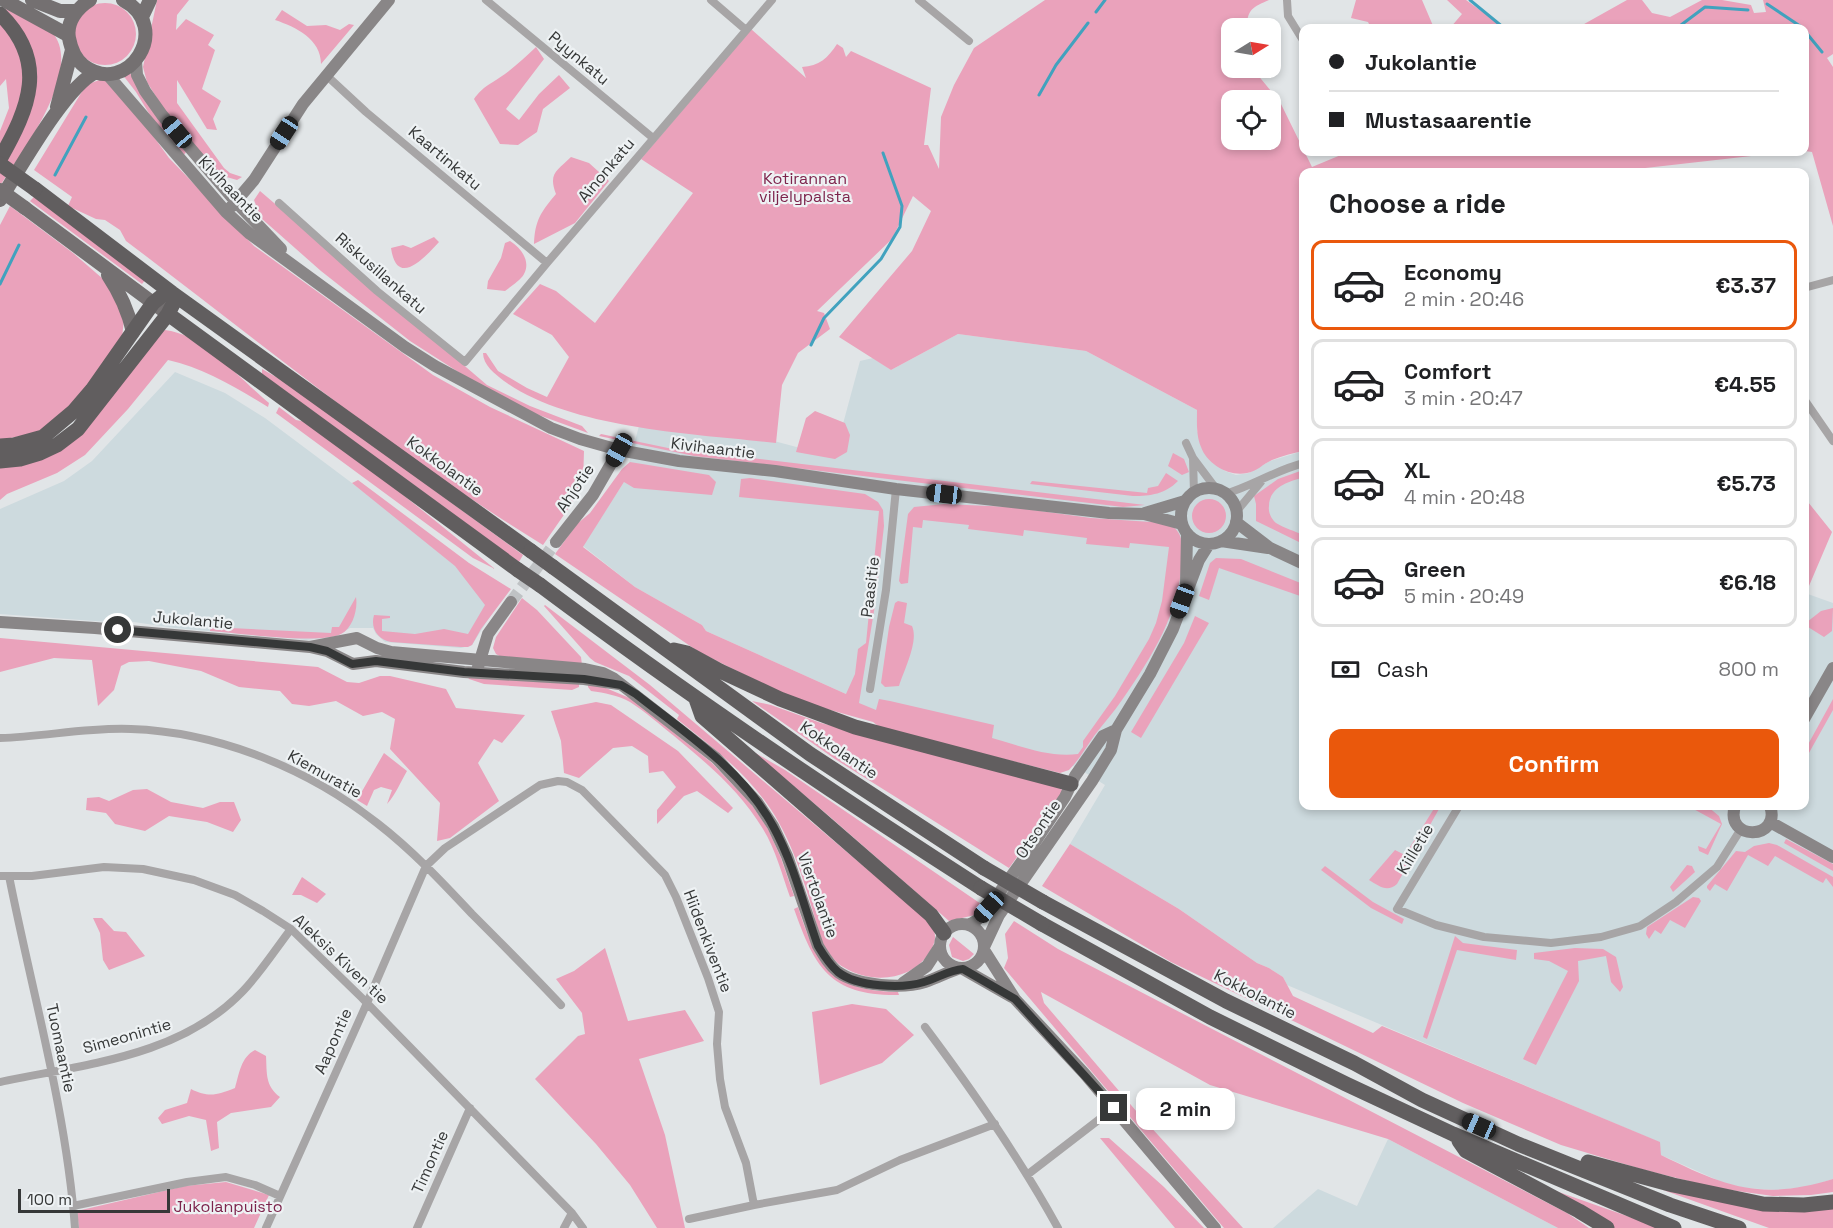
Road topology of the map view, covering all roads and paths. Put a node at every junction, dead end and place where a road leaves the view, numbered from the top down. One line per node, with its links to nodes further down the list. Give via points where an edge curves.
1 (4, 0): 16 (main road)
2 (32, 0): 11 (main road, via 60,11)
3 (123, 0): 13 (main road)
4 (150, 0): 13 (main road)
5 (389, 0): 21 (main road)
6 (486, 0): 23 (street, Pyynkatu)
7 (711, 0): 14 (street)
8 (772, 0): 14 (street, Ainonkatu)
9 (920, 0): 17 (street)
10 (1287, 0): 15 (street, via 1288,16)
11 (83, 4): 16 (main road, via 70,22)
12 (0, 14): 24 (highway, via 21,39 30,79 18,127)
13 (142, 17): 19 (main road, via 146,35)
14 (746, 30): 23 (street, Ainonkatu)
15 (1299, 34)
16 (68, 35): 18 (main road)
17 (969, 41)
18 (72, 50): 20 (main road, via 80,62); 22 (main road)
19 (136, 61): 20 (main road, via 118,72); 27 (main road, Kivihaantie, via 137,75 151,99)
20 (101, 73): 22 (main road, via 85,77); 29 (main road, Kivihaantie)
21 (326, 75): 27 (main road); 30 (street, Kaartinkatu)
22 (55, 115): 26 (main road)
23 (653, 138): 30 (street, Ainonkatu)
24 (0, 161): 35 (highway, Kokkolantie, bridge)
25 (0, 190): 31 (main road, bridge)
26 (0, 200)
27 (236, 202): 29 (main road); 33 (main road, Kivihaantie)
28 (279, 203): 39 (street, Riskusillankatu, via 377,291)
29 (226, 212): 33 (main road, Kivihaantie)
30 (548, 263): 39 (street, Ainonkatu)
31 (102, 266): 36 (main road); 38 (main road, via 120,293)
32 (1833, 280): 34 (street)
33 (321, 287): 44 (main road, Kivihaantie, via 435,366 551,428)
34 (1809, 287)
35 (172, 293): 36 (highway); 37 (highway); 66 (highway, Kokkolantie, bridge)
36 (153, 303): 37 (main road); 38 (highway)
37 (168, 314): 46 (highway, via 78,429 40,453); 72 (highway, bridge)
38 (133, 332): 43 (highway, via 92,390 67,417 43,437)
39 (465, 362)
40 (1809, 406): 41 (street)
41 (1833, 441)
42 (1186, 443): 45 (street)
43 (0, 446)
44 (619, 450): 49 (main road, Kivihaantie); 56 (main road, Ahjotie, via 593,495)
45 (1193, 458): 50 (street); 51 (street)
46 (0, 461)
47 (1299, 465): 48 (street)
48 (1264, 479): 50 (street); 53 (street)
49 (896, 489): 52 (main road, Kivihaantie); 71 (street, Paasitie, via 886,591)
50 (1221, 492): 51 (main road, via 1201,489); 53 (main road, via 1232,502)
51 (1190, 497): 52 (main road, Kivihaantie); 54 (main road, via 1182,508)
52 (1144, 514): 54 (main road, Kivihaantie)
53 (1236, 517): 55 (main road, via 1233,530); 58 (main road)
54 (1184, 529): 57 (main road, via 1193,540); 60 (main road, Otsontie)
55 (1221, 541): 57 (main road); 58 (main road)
56 (556, 543)
57 (1209, 544): 60 (main road, Otsontie)
58 (1270, 548): 59 (main road)
59 (1299, 562)
60 (1186, 592): 75 (main road, Otsontie, via 1150,674 1116,730 1103,736)
61 (511, 602): 69 (main road, via 488,634)
62 (0, 622): 65 (main road, Jukolantie)
63 (349, 640): 64 (main road); 65 (main road, Jukolantie); 67 (main road, via 342,650)
64 (364, 641): 68 (main road, via 369,654); 69 (main road, via 391,652)
65 (310, 647): 67 (main road, Jukolantie)
66 (665, 649): 75 (highway, via 687,653 780,699 855,727); 100 (highway, Kokkolantie, bridge, via 810,754 984,868 1226,1001)
67 (346, 661): 68 (main road)
68 (360, 664): 69 (main road, via 376,661)
69 (478, 667): 89 (main road, Viertolantie, via 585,669 603,673 636,694 716,758 758,802 787,856 826,960 839,973 855,980)
70 (1833, 668): 73 (main road)
71 (870, 688)
72 (696, 699): 86 (highway, via 702,716 931,915); 99 (highway, bridge, via 813,780 1042,924 1210,1017)
73 (1809, 710)
74 (0, 738): 82 (street, Kiemuratie, via 132,729 177,733 234,747 331,790 376,822)
75 (1077, 788): 84 (main road, Otsontie, via 989,907); 87 (main road, Otsontie, via 999,915)
76 (1457, 810): 80 (street, Kiilletie, via 1397,909 1436,925 1484,937 1551,943 1601,937 1640,926 1717,867)
77 (1735, 810): 80 (main road, via 1734,820)
78 (1771, 810): 79 (main road)
79 (1770, 822): 80 (main road, via 1761,831); 81 (main road)
80 (1741, 829)
81 (1833, 857)
82 (426, 866): 91 (street, Aapontie); 92 (street, Kiemuratie); 104 (street, Hiidenkiventie, via 445,848 549,781 567,782 582,790 665,875 719,1012 720,1080 725,1107 746,1163)
83 (4, 876): 85 (street, Aleksis Kiven tie, via 104,867 161,872 235,895); 94 (street, Tuomaantie)
84 (969, 925): 86 (main road, via 957,924); 87 (main road, via 980,932)
85 (291, 929): 91 (street, Aleksis Kiven tie); 94 (street, Simeonintie, via 244,990 183,1036 154,1048)
86 (942, 940): 88 (main road, via 942,955 947,963); 89 (main road, via 927,966)
87 (985, 947): 88 (main road, via 976,964); 90 (main road)
88 (962, 969): 89 (main road, Viertolantie); 90 (main road)
89 (899, 985)
90 (1015, 999): 97 (main road)
91 (367, 1003): 96 (street, Aleksis Kiven tie); 102 (street, Aapontie)
92 (561, 1005)
93 (925, 1027): 98 (street)
94 (51, 1071): 95 (street, Simeonintie); 105 (street, Tuomaantie)
95 (0, 1082)
96 (470, 1108): 106 (street, Aleksis Kiven tie); 110 (street, Timontie)
97 (1114, 1108): 101 (street); 114 (main road)
98 (995, 1124): 101 (street); 104 (street, via 900,1160 837,1190)
99 (1453, 1134): 115 (highway, via 1466,1151); 116 (highway)
100 (1518, 1144): 103 (highway, via 1763,1204); 117 (highway, Kokkolantie)
101 (1027, 1175): 113 (street)
102 (280, 1196): 105 (street, via 226,1177); 109 (street, Aapontie)
103 (1833, 1202)
104 (754, 1205): 107 (street)
105 (73, 1206): 108 (street, Tuomaantie)
106 (572, 1213): 111 (street); 112 (street, Aleksis Kiven tie)
107 (689, 1219)
108 (75, 1228)
109 (266, 1228)
110 (417, 1228)
111 (564, 1228)
112 (583, 1228)
113 (1058, 1228)
114 (1215, 1228)
115 (1607, 1228)
116 (1674, 1228)
117 (1738, 1228)

